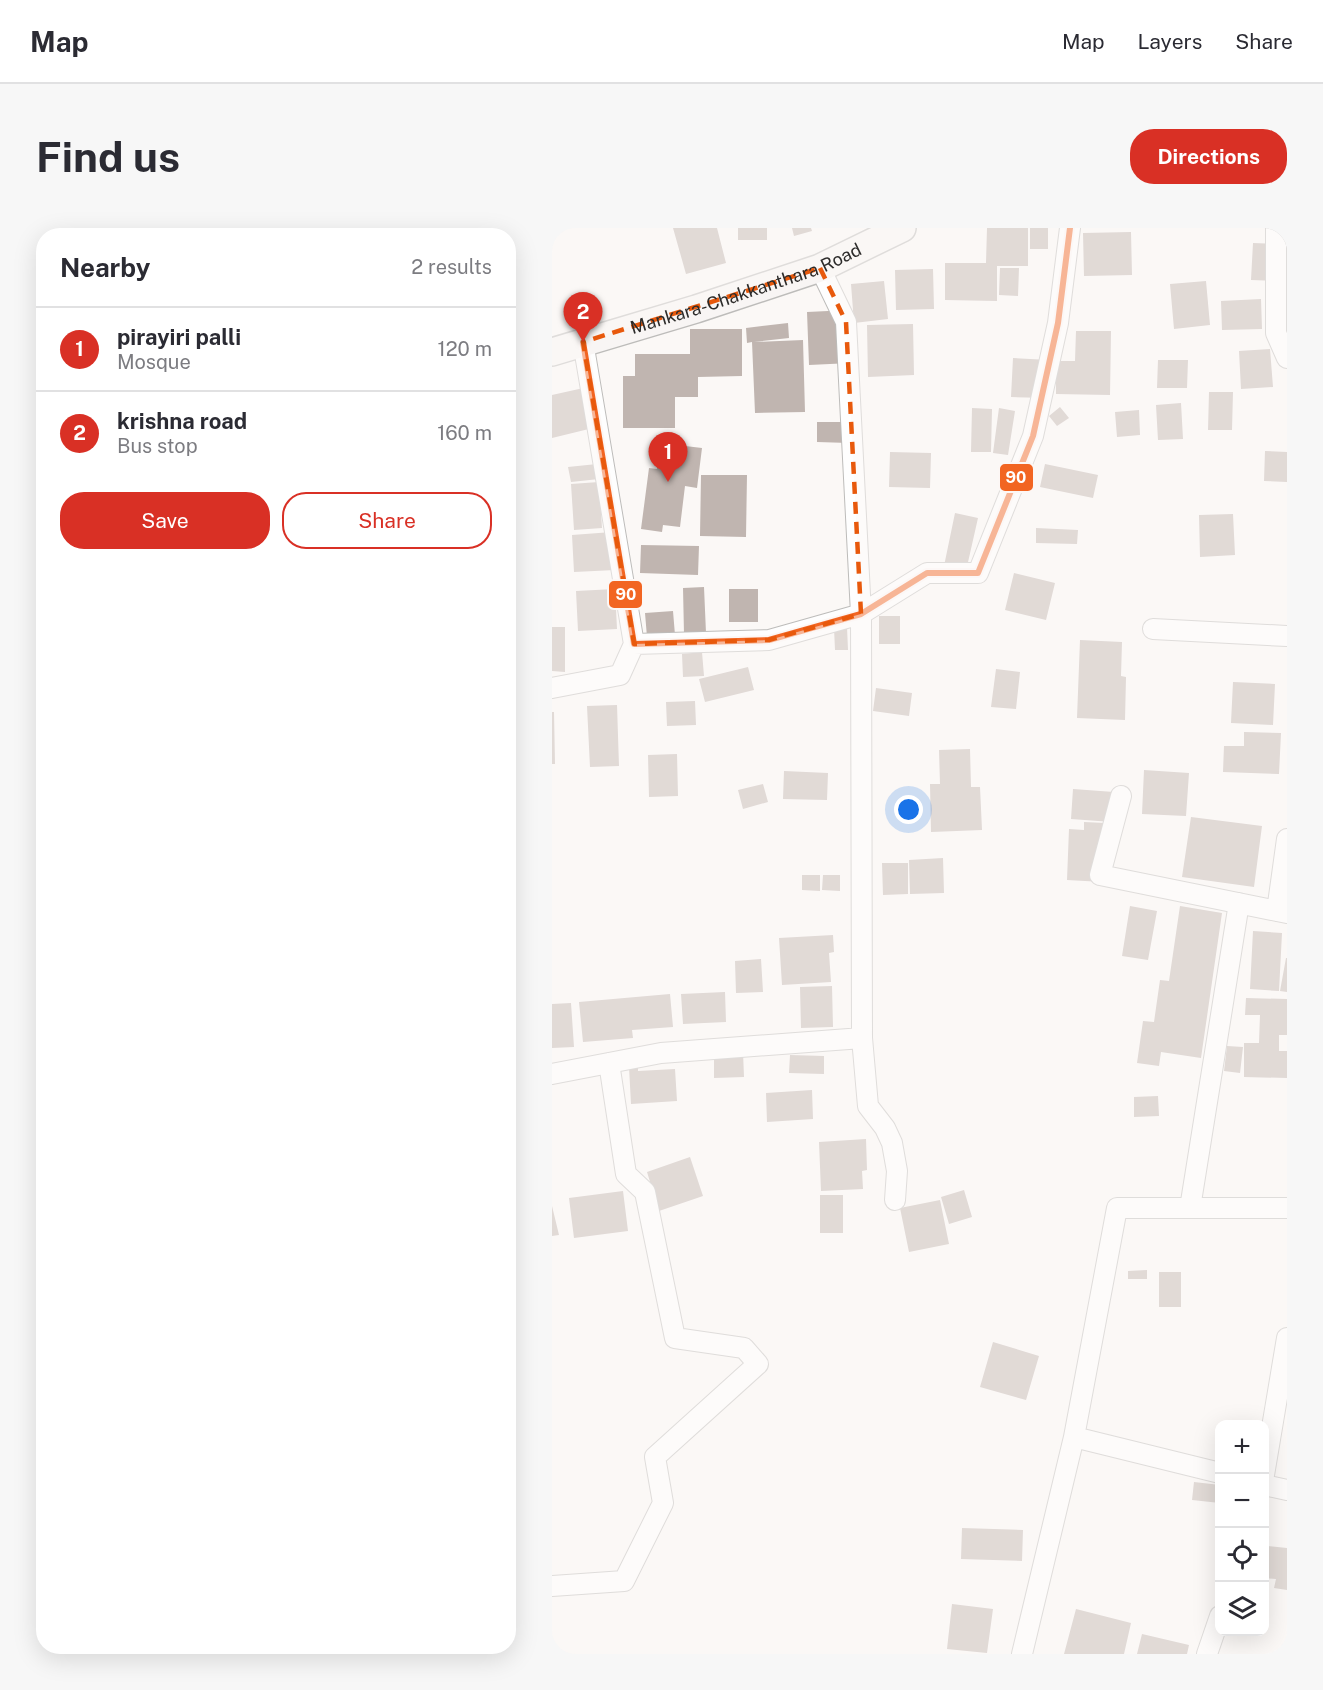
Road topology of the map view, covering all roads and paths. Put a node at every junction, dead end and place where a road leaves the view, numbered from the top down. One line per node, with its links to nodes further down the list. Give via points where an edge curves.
1 (902, 228): 4 (main road, Mankara-Chakkanthara Road)
2 (1070, 228): 8 (street, via 1058,323 1034,436 978,573 927,573)
3 (1276, 228): 7 (street, via 1276,333)
4 (820, 268): 5 (main road, Mankara-Chakkanthara Road); 8 (street, via 846,322)
5 (583, 342): 6 (main road, Mankara-Chakkanthara Road); 11 (street)
6 (552, 352)
7 (1287, 358)
8 (861, 614): 11 (street, via 769,640); 17 (street)
9 (1153, 629): 10 (street)
10 (1287, 636)
11 (634, 644): 12 (street, via 620,675)
12 (552, 688)
13 (1121, 796): 15 (street, via 1100,875)
14 (1287, 839): 16 (street)
15 (1239, 903): 16 (street); 21 (street)
16 (1282, 912)
17 (862, 1038): 18 (street, via 661,1053); 20 (street, via 868,1106 892,1143 897,1171)
18 (609, 1063): 19 (street); 29 (street, via 626,1174 645,1192 675,1338 744,1348 758,1364 655,1457 663,1503 624,1581)
19 (552, 1074)
20 (895, 1200)
21 (1190, 1208): 22 (street); 24 (street, via 1117,1208)
22 (1287, 1208)
23 (1287, 1338): 26 (street)
24 (1074, 1437): 25 (street); 31 (street)
25 (1215, 1472)
26 (1264, 1474)
27 (1269, 1486): 28 (street)
28 (1287, 1490)
29 (552, 1586)
30 (1215, 1631): 32 (street)
31 (1022, 1654)
32 (1207, 1654)

